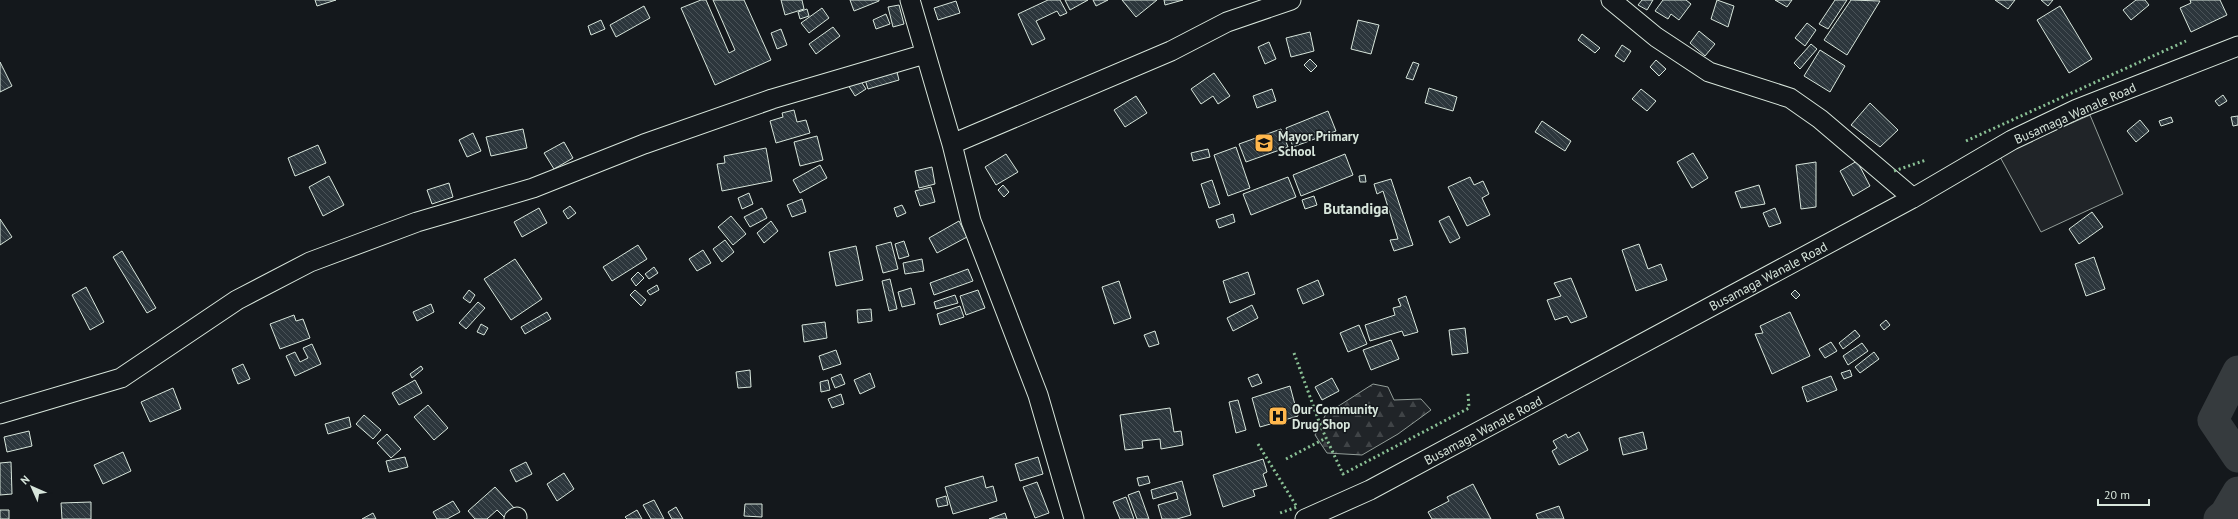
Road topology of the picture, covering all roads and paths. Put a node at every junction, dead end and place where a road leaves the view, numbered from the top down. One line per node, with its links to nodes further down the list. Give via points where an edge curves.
1 (910, 0): 5 (street)
2 (1291, 0): 6 (street, via 1227,22 1171,51)
3 (1611, 0): 7 (street, via 1656,37 1709,72 1790,98 1820,119)
4 (2238, 46): 7 (street, Busamaga Wanale Road, via 2077,109 2012,140)
5 (925, 54): 6 (street); 8 (street, via 772,99 644,144 533,188 417,222 310,262 237,300 121,378)
6 (952, 144): 9 (street, via 971,221 1038,394)
7 (1913, 198): 10 (street, Busamaga Wanale Road, via 1370,490)
8 (0, 414)
9 (1074, 519)
10 (1305, 519)

